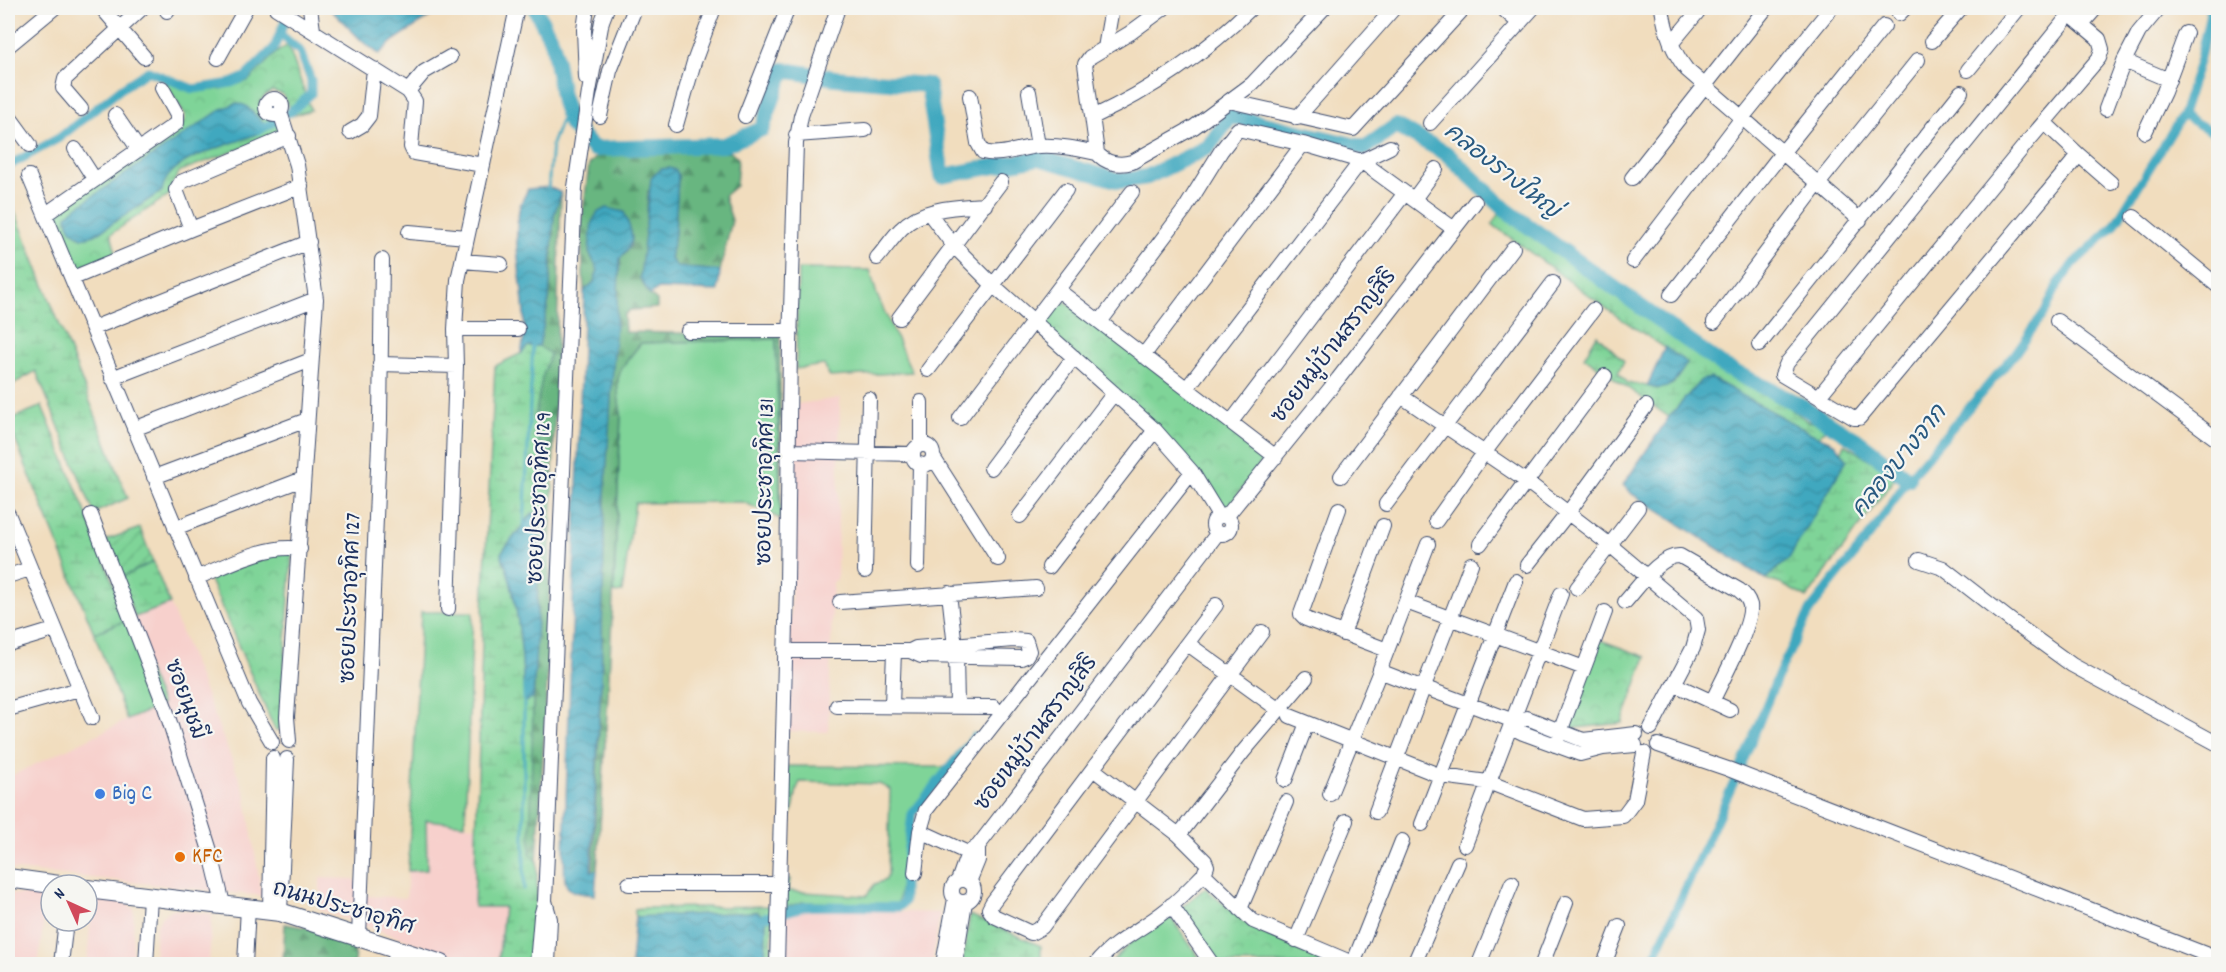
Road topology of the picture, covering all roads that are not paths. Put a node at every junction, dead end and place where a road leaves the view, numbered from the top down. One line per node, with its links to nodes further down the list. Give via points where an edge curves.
1 (54, 8): 39 (street)
2 (102, 8): 35 (street)
3 (142, 8): 35 (street)
4 (246, 8): 43 (street)
5 (310, 8): 34 (street)
6 (517, 8): 85 (street)
7 (587, 8): 54 (street, ซอยประชาอุทิศ 129, via 584,30)
8 (607, 8): 54 (street, ซอยประชาอุทิศ 129)
9 (635, 8): 62 (street, via 610,71)
10 (714, 8): 69 (street)
11 (788, 8): 63 (street)
12 (838, 8): 73 (street, ซอยประชาอุทิศ 131)
13 (1112, 8): 40 (street)
14 (1164, 8): 40 (street)
15 (1251, 8): 64 (street, via 1192,60)
16 (1324, 8): 56 (street, via 1272,65)
17 (1394, 8): 65 (street)
18 (1464, 8): 65 (street, via 1353,129)
19 (1502, 8): 31 (street)
20 (1533, 8): 31 (street)
21 (1662, 8): 38 (street)
22 (1701, 8): 38 (street)
23 (1766, 8): 49 (street)
24 (1831, 8): 66 (street)
25 (1961, 8): 37 (street)
26 (2019, 8): 47 (street)
27 (2096, 8): 32 (street)
28 (2159, 8): 45 (street, via 2139,32)
29 (278, 9): 34 (street)
30 (2066, 11): 32 (street); 144 (street, via 1783,368 1782,375)
31 (1519, 23): 67 (street)
32 (2082, 24): 68 (street, via 2099,39 2102,53)
33 (1884, 26): 82 (street)
34 (308, 27): 46 (street)
35 (119, 29): 41 (street); 57 (street, via 64,79 63,88)
36 (2186, 33): 48 (street)
37 (1932, 41)
38 (1671, 44): 49 (street, via 1676,56)
39 (8, 46)
40 (1105, 48): 64 (street, via 1085,64)
41 (144, 57)
42 (450, 57): 51 (street, via 424,72)
43 (218, 58)
44 (1918, 60): 92 (street)
45 (2124, 61): 48 (street); 58 (street)
46 (374, 69): 51 (street); 71 (street, via 369,116)
47 (1968, 70)
48 (2169, 80): 72 (street)
49 (1705, 85): 66 (street); 88 (street)
50 (162, 88): 80 (street, via 177,115 177,123)
51 (408, 91): 85 (street, via 415,101 411,147 414,153)
52 (1029, 92): 77 (street)
53 (1961, 92): 102 (street)
54 (588, 94): 273 (street, ซอยประชาอุทิศ 129, via 575,187)
55 (970, 96): 77 (street, via 983,152)
56 (1229, 100): 65 (street); 81 (street, via 1194,127 1132,162 1115,163)
57 (81, 109)
58 (2106, 109)
59 (280, 112): 74 (street)
60 (8, 114): 75 (street)
61 (115, 115): 80 (street)
62 (600, 116)
63 (745, 116)
64 (1093, 117): 81 (street)
65 (1297, 118)
66 (1742, 118): 82 (street); 113 (street)
67 (1430, 123)
68 (2045, 123): 83 (street); 144 (street)
69 (676, 125)
70 (865, 130): 73 (street)
71 (350, 132)
72 (2145, 132)
73 (796, 135): 132 (street, ซอยประชาอุทิศ 131)
74 (290, 136): 93 (street); 103 (street, via 177,186)
75 (30, 144)
76 (1303, 144): 84 (street); 126 (street, via 1236,130 1185,209); 134 (street)
77 (1038, 146): 81 (street, via 1072,147)
78 (1390, 147): 84 (street)
79 (75, 149): 89 (street)
80 (139, 150): 89 (street)
81 (1097, 153)
82 (1782, 153): 92 (street); 120 (street)
83 (2079, 154): 91 (street); 144 (street, via 1860,418)
84 (1361, 161): 96 (street); 142 (street)
85 (483, 165): 106 (street)
86 (1436, 169): 96 (street)
87 (29, 176): 100 (street)
88 (1632, 178)
89 (95, 180): 100 (street)
90 (1001, 182): 98 (street)
91 (2111, 183)
92 (1818, 184): 102 (street); 127 (street)
93 (301, 186): 103 (street); 107 (street)
94 (1066, 190): 117 (street)
95 (1132, 192): 119 (street)
96 (1409, 196): 104 (street); 151 (street)
97 (1475, 202): 104 (street, ซอยหมู่บ้านสราญสิริ)
98 (985, 205): 99 (street, via 949,207); 108 (street)
99 (929, 213): 108 (street); 110 (street, via 902,228)
100 (46, 214): 115 (street)
101 (2134, 217): 118 (street)
102 (1860, 220): 133 (street)
103 (191, 229): 115 (street)
104 (1455, 229): 160 (street, ซอยหมู่บ้านสราญสิริ)
105 (410, 232): 106 (street)
106 (467, 237): 112 (street)
107 (309, 242): 121 (street); 128 (street)
108 (954, 246): 117 (street); 123 (street)
109 (1512, 248): 145 (street)
110 (877, 258)
111 (382, 260): 137 (street, ซอยประชาอุทิศ 127)
112 (462, 261): 114 (street); 129 (street)
113 (1633, 261)
114 (501, 264)
115 (73, 279): 128 (street)
116 (1553, 283): 152 (street)
117 (994, 286): 124 (street); 139 (street)
118 (2218, 286)
119 (1058, 290): 124 (street); 126 (street)
120 (1671, 295)
121 (316, 299): 136 (street); 141 (street)
122 (1593, 310): 158 (street)
123 (899, 318)
124 (1034, 321): 135 (street); 149 (street)
125 (2057, 321): 155 (street)
126 (1100, 322): 134 (street)
127 (1714, 322)
128 (93, 327): 141 (street)
129 (455, 329): 130 (street); 138 (street)
130 (518, 329)
131 (688, 331): 132 (street)
132 (791, 331): 156 (street, ซอยประชาอุทิศ 131)
133 (1759, 345)
134 (1143, 356): 142 (street)
135 (1074, 357): 143 (street); 161 (street)
136 (311, 360): 150 (street); 153 (street)
137 (380, 364): 138 (street); 282 (street, ซอยประชาอุทิศ 127)
138 (456, 366): 202 (street)
139 (928, 370)
140 (1605, 376): 166 (street)
141 (112, 378): 153 (street)
142 (1187, 388): 151 (street)
143 (1114, 393): 154 (street); 173 (street)
144 (1820, 395)
145 (1401, 396): 152 (street); 163 (street)
146 (869, 399): 157 (street)
147 (921, 402): 159 (street)
148 (1646, 406): 170 (street)
149 (960, 417)
150 (307, 420): 164 (street); 165 (street)
151 (1231, 422): 160 (street)
152 (1444, 426): 158 (street); 167 (street)
153 (134, 429): 164 (street)
154 (1155, 430): 162 (street); 187 (street)
155 (2218, 440)
156 (790, 451): 157 (street); 212 (street, ซอยประชาอุทิศ 131)
157 (868, 453): 159 (street); 189 (street)
158 (1484, 453): 166 (street); 175 (street)
159 (918, 455): 182 (street, via 929,462 933,457); 186 (street)
160 (1276, 457): 174 (street, ซอยหมู่บ้านสราญสิริ)
161 (991, 468)
162 (1192, 472): 174 (street); 256 (street, via 926,810)
163 (1341, 476)
164 (154, 477): 177 (street)
165 (303, 480): 177 (street); 181 (street)
166 (1526, 481): 170 (street); 179 (street)
167 (1386, 504)
168 (1638, 508): 180 (street)
169 (1339, 509): 207 (street, via 1300,610 1306,619)
170 (1568, 513): 180 (street); 185 (street)
171 (8, 514): 188 (street)
172 (91, 515): 275 (street, ซอยนุชมี, via 165,707)
173 (1020, 516)
174 (1223, 517): 260 (street, ซอยหมู่บ้านสราญสิริ, via 1231,523 1230,530 1217,534)
175 (1436, 521)
176 (1383, 526): 207 (street)
177 (175, 528): 192 (street)
178 (1428, 544): 199 (street)
179 (1480, 544)
180 (1610, 545): 191 (street); 195 (street)
181 (300, 549): 192 (street, via 270,550); 238 (street, via 287,717)
182 (998, 560)
183 (1919, 560): 241 (street, via 1943,568 2072,665)
184 (1471, 564): 204 (street)
185 (1527, 565)
186 (918, 566)
187 (1048, 567)
188 (30, 568): 190 (street); 205 (street)
189 (865, 571)
190 (8, 576)
191 (1648, 576): 200 (street); 220 (street, via 1698,623 1697,638); 223 (street, via 1662,560 1680,556 1746,596 1749,616)
192 (196, 578): 237 (street, via 249,703)
193 (1516, 581): 208 (street)
194 (1036, 588): 196 (street)
195 (1577, 588)
196 (949, 593): 198 (street); 214 (street)
197 (1561, 594): 215 (street)
198 (840, 602)
199 (1406, 602): 204 (street); 211 (street)
200 (1624, 602)
201 (1216, 605): 210 (street)
202 (448, 609)
203 (1605, 612): 216 (street)
204 (1450, 618): 208 (street); 221 (street)
205 (54, 630): 209 (street); 222 (street)
206 (1262, 632): 218 (street)
207 (1343, 634): 211 (street)
208 (1495, 635): 215 (street); 224 (street)
209 (8, 644)
210 (1188, 644): 218 (street); 246 (street)
211 (1387, 650): 217 (street)
212 (785, 651): 213 (street); 268 (street, ซอยประชาอุทิศ 131)
213 (894, 651): 214 (street, via 921,656); 225 (street)
214 (955, 651): 227 (street)
215 (1538, 651): 216 (street); 233 (street)
216 (1584, 668): 236 (street)
217 (1380, 671): 221 (street); 239 (street)
218 (1231, 676): 231 (street); 251 (street)
219 (1306, 678): 231 (street)
220 (1674, 684): 223 (street); 235 (street)
221 (1424, 687): 224 (street); 244 (street)
222 (79, 689): 229 (street); 232 (street)
223 (1712, 702): 230 (street)
224 (1468, 704): 233 (street); 247 (street)
225 (892, 705): 226 (street); 227 (street)
226 (837, 706)
227 (957, 706): 228 (street)
228 (994, 707)
229 (8, 709)
230 (1730, 710)
231 (1284, 713): 234 (street); 257 (street, via 1230,769)
232 (92, 718)
233 (1514, 721): 236 (street, via 1524,717); 242 (street, via 1519,731); 249 (street)
234 (1307, 723): 239 (street); 248 (street)
235 (1651, 728): 240 (street, via 1642,728); 243 (street, via 1658,734)
236 (1561, 731): 240 (street, via 1583,740); 242 (street)
237 (272, 741): 238 (street); 245 (street, via 269,748)
238 (289, 741): 245 (street, via 292,751)
239 (1352, 741): 244 (street); 250 (street)
240 (1638, 744): 242 (street, via 1580,754); 243 (street, via 1652,752); 249 (street, via 1635,801 1623,816 1583,819)
241 (2218, 744)
242 (1555, 745)
243 (1658, 745): 285 (street)
244 (1396, 758): 247 (street); 253 (street)
245 (280, 759): 279 (street)
246 (1093, 769): 251 (street); 251 (street, via 992,903 989,909 994,916 1030,933 1042,927)
247 (1441, 776): 249 (street); 255 (street)
248 (1286, 780)
249 (1488, 782): 259 (street)
250 (1330, 794)
251 (1137, 802): 257 (street)
252 (1286, 802): 278 (street)
253 (1376, 813)
254 (1346, 821): 283 (street)
255 (1422, 824)
256 (920, 831): 260 (street); 262 (street)
257 (1179, 835): 263 (street, via 1205,861)
258 (1402, 841): 297 (street)
259 (1465, 845)
260 (973, 850): 265 (street, ซอยหมู่บ้านสราญสิริ)
261 (1458, 863): 298 (street)
262 (915, 873)
263 (1204, 874): 276 (street); 278 (street)
264 (8, 878): 266 (main road)
265 (963, 881): 272 (street, ซอยหมู่บ้านสราญสิริ, via 953,889); 272 (street, ซอยหมู่บ้านสราญสิริ, via 973,887 974,894)
266 (39, 882)
267 (629, 884): 268 (street)
268 (779, 884): 292 (street, ซอยประชาอุทิศ 131)
269 (1512, 884): 299 (street)
270 (99, 891): 271 (main road, ถนนประชาอุทิศ)
271 (150, 897): 275 (main road, ถนนประชาอุทิศ); 287 (street)
272 (960, 901): 293 (street, ซอยหมู่บ้านสราญสิริ); 294 (street, ซอยหมู่บ้านสราญสิริ)
273 (545, 902): 290 (street, ซอยประชาอุทิศ 129); 291 (street, ซอยประชาอุทิศ 129, via 550,919)
274 (1566, 903): 300 (street)
275 (223, 904): 277 (main road, ถนนประชาอุทิศ)
276 (1171, 905): 295 (street); 296 (street)
277 (248, 908): 279 (main road, ถนนประชาอุทิศ); 288 (street)
278 (1240, 909): 283 (street, via 1253,921)
279 (275, 911): 282 (main road, ถนนประชาอุทิศ)
280 (1619, 926): 301 (street)
281 (65, 933): 286 (street)
282 (359, 936): 284 (main road, ถนนประชาอุทิศ)
283 (1296, 940): 297 (street)
284 (395, 957): 289 (main road, ถนนประชาอุทิศ)
285 (2218, 959)
286 (61, 964)
287 (146, 964)
288 (244, 964)
289 (442, 964)
290 (537, 964)
291 (548, 964)
292 (777, 964)
293 (943, 964)
294 (955, 964)
295 (1096, 964)
296 (1212, 964)
297 (1354, 964)
298 (1414, 964)
299 (1479, 964)
300 (1542, 964)
301 (1604, 964)

